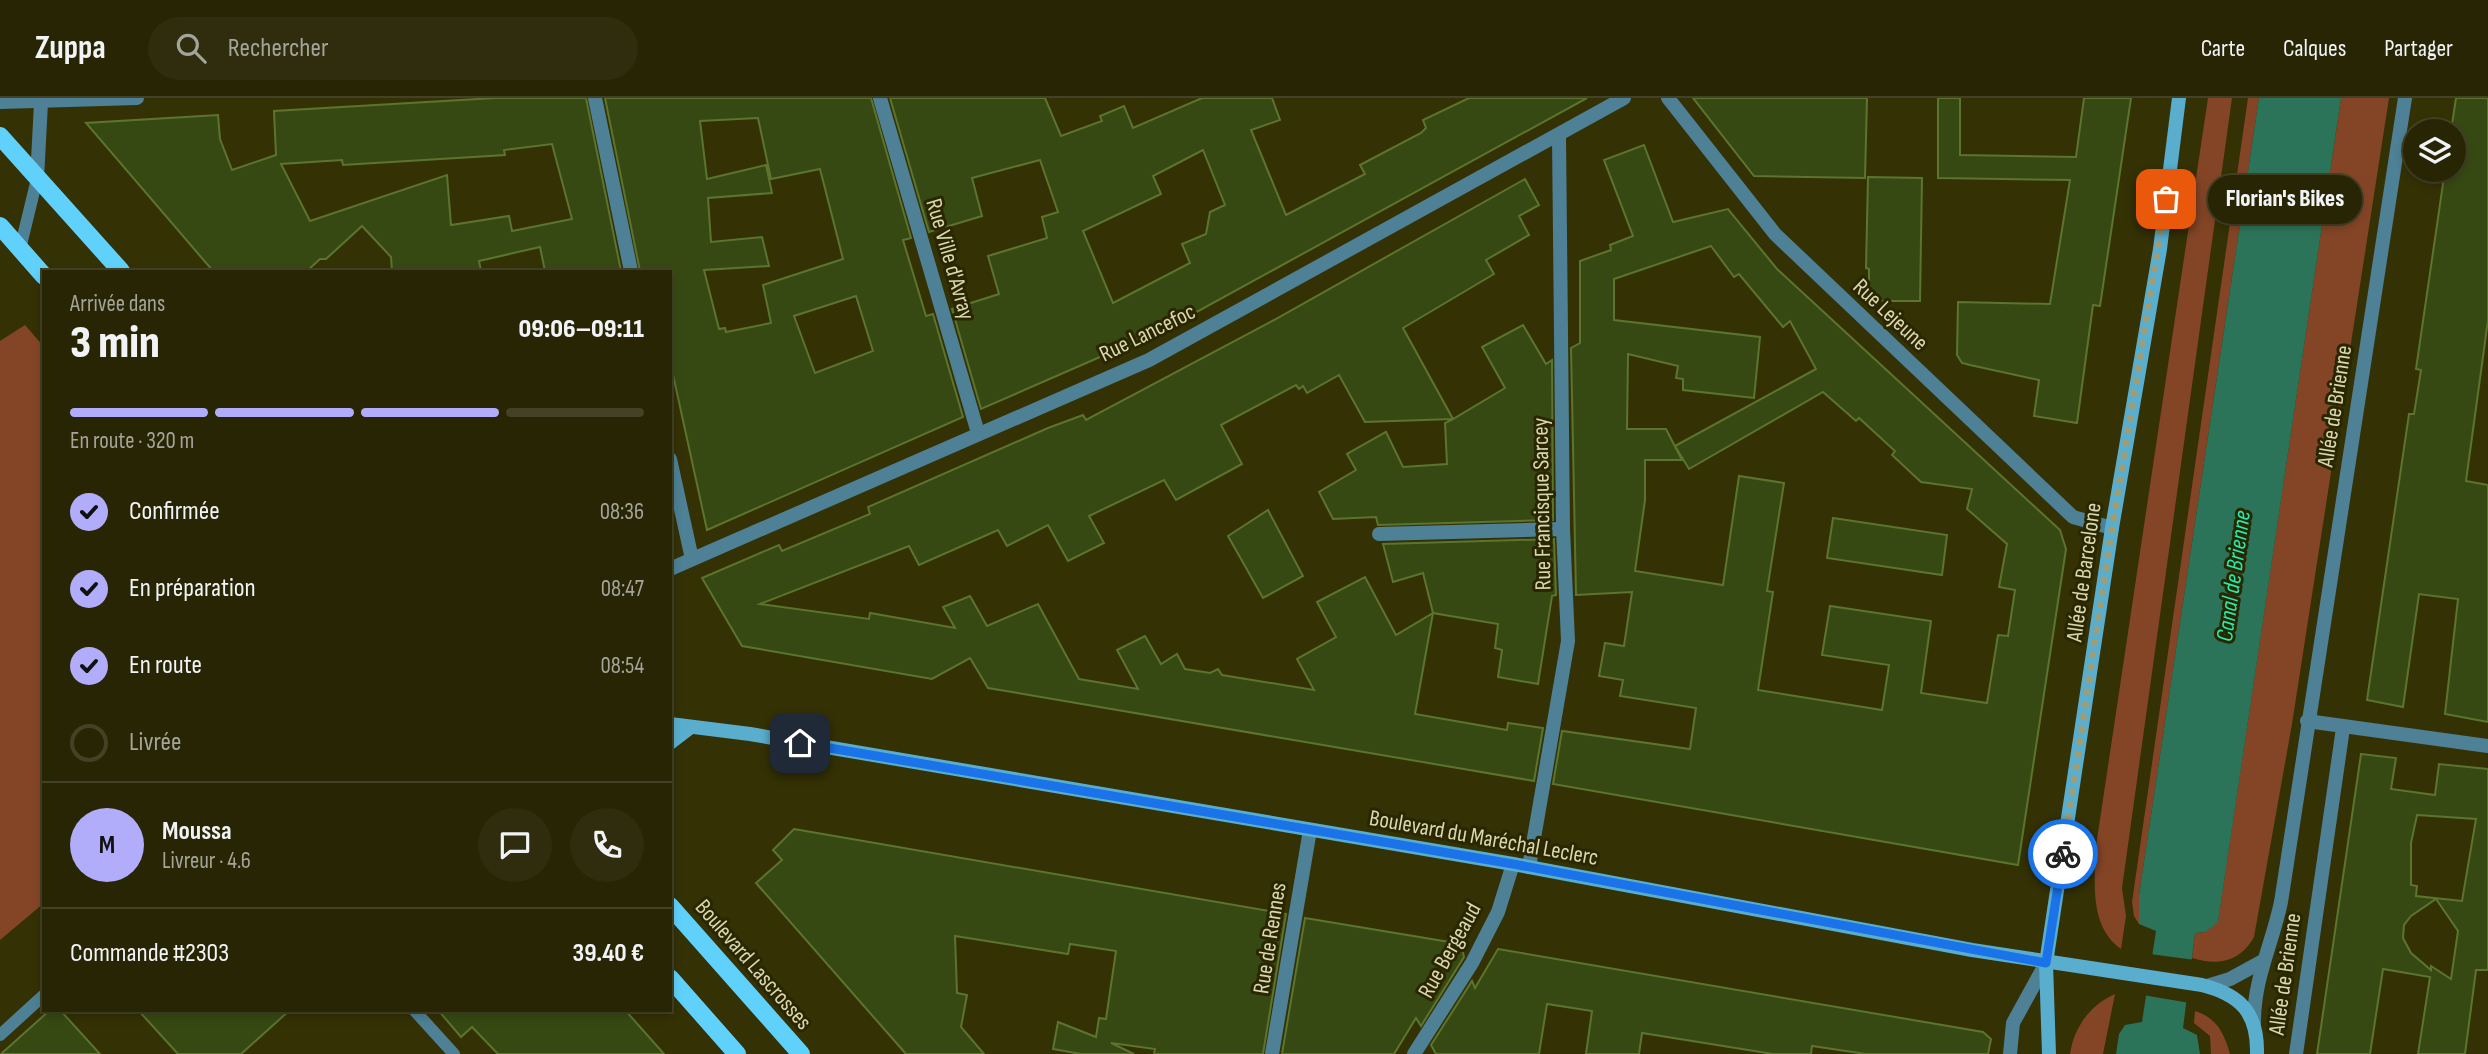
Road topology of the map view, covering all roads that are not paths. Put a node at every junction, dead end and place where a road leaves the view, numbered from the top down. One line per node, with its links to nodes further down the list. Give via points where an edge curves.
1 (137, 98): 9 (street)
2 (594, 98): 16 (street)
3 (880, 98): 18 (street, Rue Ville d'Avray)
4 (1624, 98): 11 (street, Rue Lancefoc)
5 (1668, 98): 20 (street, Rue Lejeune, via 1775,234 1823,282 2073,517)
6 (2179, 98): 20 (main road, Allée de Barcelone, via 2160,249)
7 (2405, 98): 25 (street, Allée de Brienne)
8 (0, 103): 9 (street)
9 (41, 103): 12 (street)
10 (0, 136): 12 (main road)
11 (1559, 136): 18 (street, Rue Lancefoc, via 1149,360); 21 (street, Rue Francisque Sarcey)
12 (37, 179): 14 (lane); 15 (main road)
13 (0, 226): 14 (main road)
14 (20, 249): 17 (main road)
15 (120, 270)
16 (631, 270)
17 (42, 274)
18 (978, 433): 23 (street, Rue Lancefoc)
19 (672, 468): 23 (street)
20 (2112, 528): 36 (main road, Allée de Barcelone)
21 (1563, 529): 22 (street); 33 (street, Rue Francisque Sarcey, via 1568,641)
22 (1379, 534)
23 (692, 559): 24 (street, Rue Lancefoc)
24 (672, 568)
25 (2307, 721): 28 (street); 35 (street, Allée de Brienne, via 2281,902 2273,941)
26 (672, 724): 27 (main road, Boulevard du Maréchal Leclerc)
27 (691, 727): 29 (main road); 31 (main road, Boulevard du Maréchal Leclerc)
28 (2343, 728): 30 (street); 51 (street, Allée de Brienne)
29 (672, 741)
30 (2488, 746)
31 (1310, 830): 32 (main road, Boulevard du Maréchal Leclerc); 46 (street, Rue de Rennes)
32 (1513, 864): 33 (main road, Boulevard du Maréchal Leclerc); 47 (street, Rue Bergeaud, via 1499,912)
33 (1529, 867): 36 (main road, Boulevard du Maréchal Leclerc)
34 (672, 908): 45 (main road, Boulevard Lascrosses)
35 (2263, 961): 38 (street, Allée de Brienne); 41 (street, Allée de Brienne, via 2256,982)
36 (2046, 963): 38 (main road, Boulevard du Maréchal Leclerc); 48 (street, via 2014,1023); 49 (main road, Allée de Barcelone)
37 (672, 980): 44 (main road)
38 (2205, 986): 41 (main road, Boulevard du Maréchal Leclerc, via 2233,996)
39 (42, 997): 42 (lane)
40 (416, 1012): 43 (lane)
41 (2254, 1022): 50 (main road, Allée de Brienne)
42 (0, 1035)
43 (454, 1054)
44 (737, 1054)
45 (801, 1054)
46 (1272, 1054)
47 (1414, 1054)
48 (2010, 1054)
49 (2049, 1054)
50 (2257, 1054)
51 (2296, 1054)

